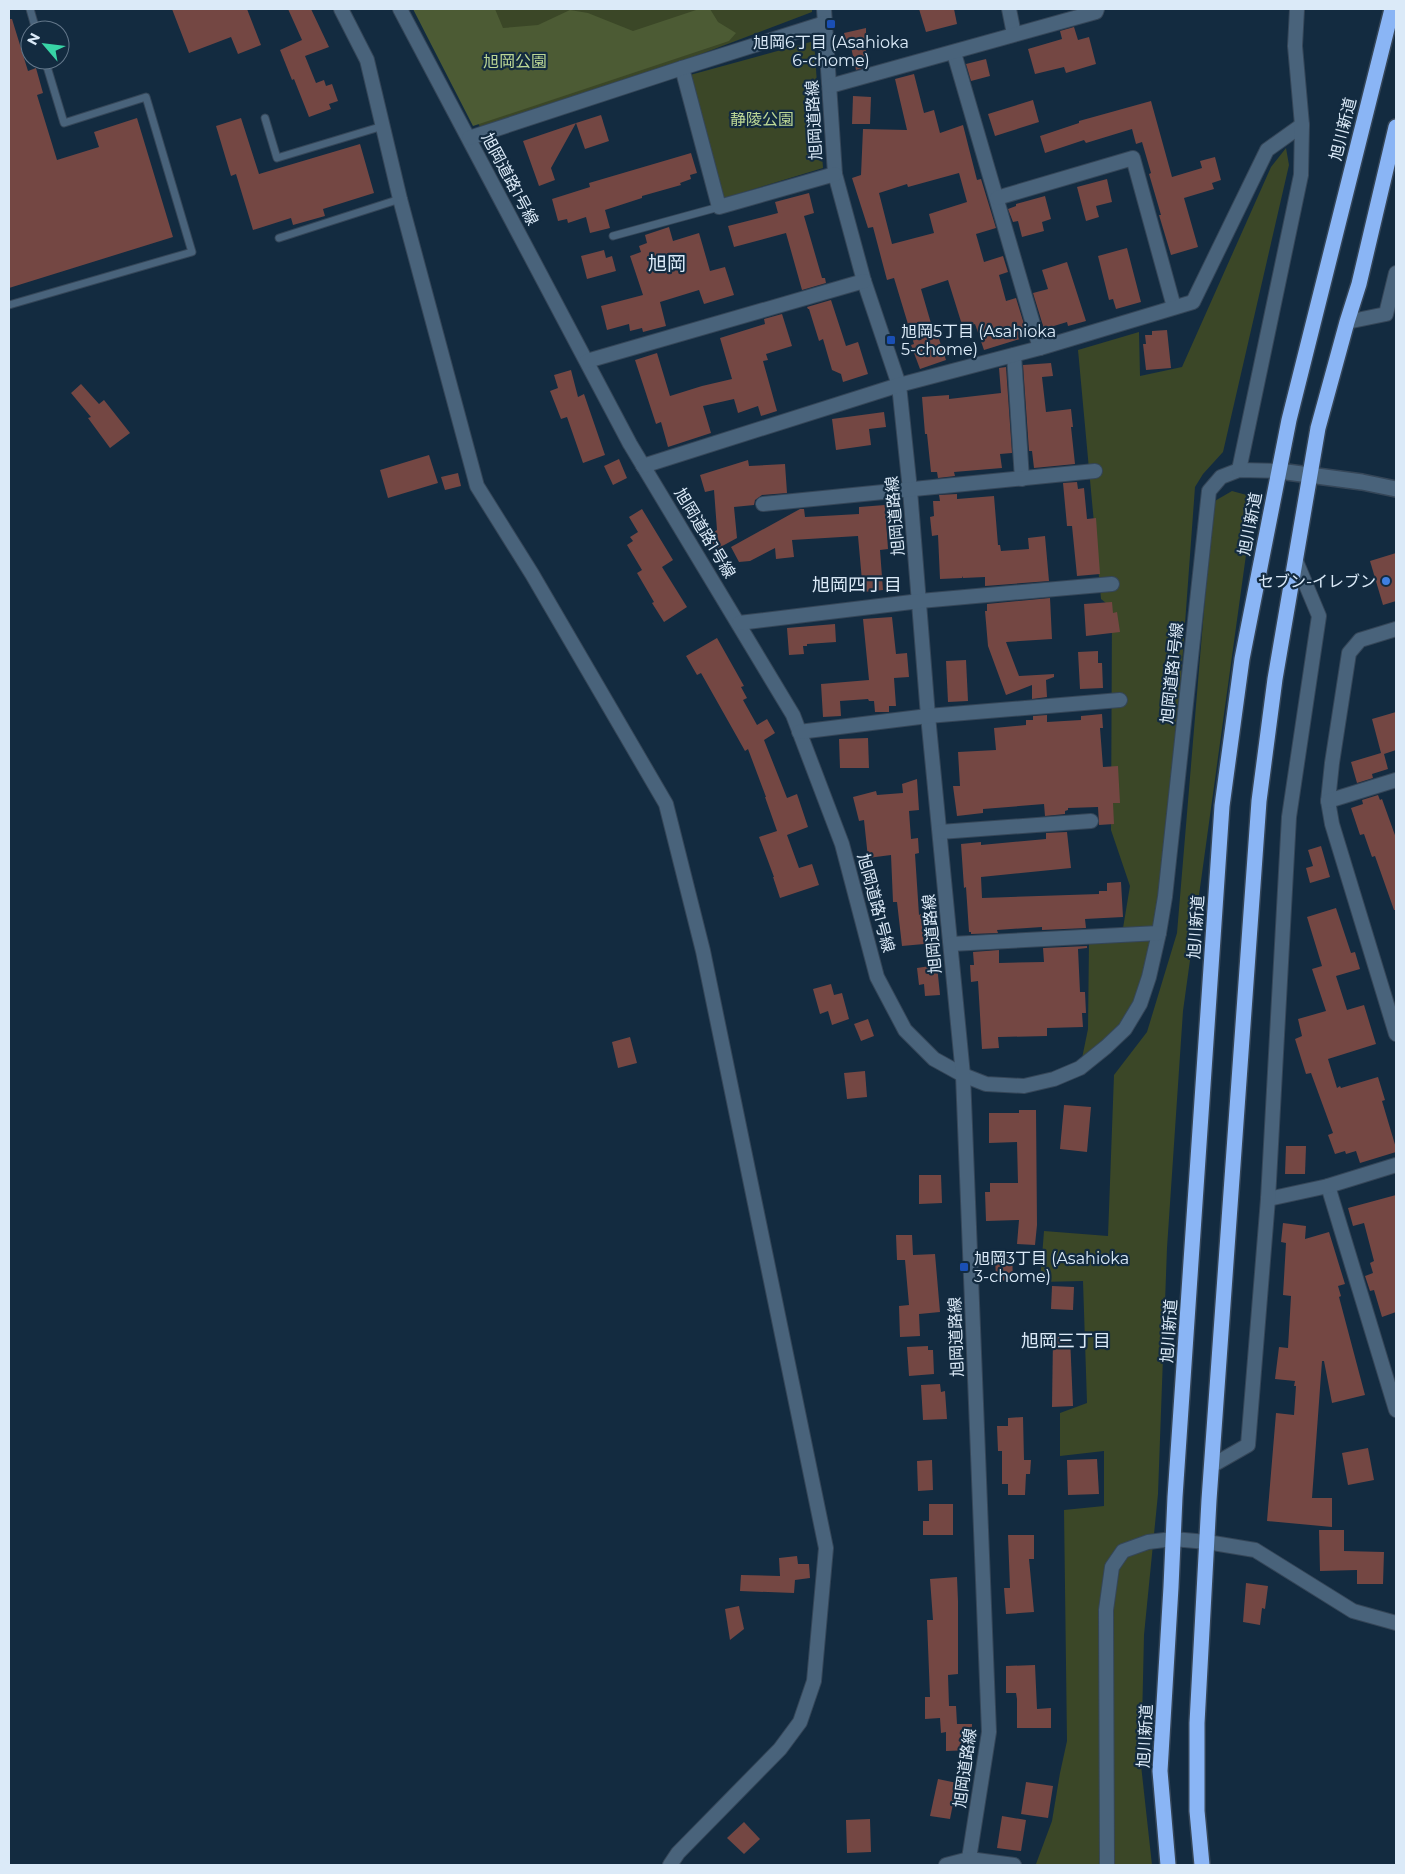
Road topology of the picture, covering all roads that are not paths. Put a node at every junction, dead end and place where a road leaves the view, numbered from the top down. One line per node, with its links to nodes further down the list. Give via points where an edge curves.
1 (342, 9): 16 (street, via 367,60)
2 (400, 9): 18 (street, 旭岡道路1号線)
3 (824, 9): 8 (street, 旭岡道路線)
4 (1009, 9): 9 (street)
5 (1097, 9): 9 (street, via 1096,12)
6 (1297, 9): 15 (street, via 1295,46)
7 (1392, 9): 36 (highway, 旭川新道, via 1288,420)
8 (825, 23): 11 (street); 13 (street, 旭岡道路線)
9 (1014, 34): 10 (street)
10 (954, 53): 13 (street); 20 (street)
11 (682, 68): 18 (street); 22 (street)
12 (49, 70): 27 (lane, via 64,123 146,96 192,252)
13 (830, 86): 19 (street, 旭岡道路線)
14 (265, 118): 16 (lane, via 277,158)
15 (1302, 125): 28 (street, via 1267,150 1193,302); 35 (street, via 1301,175)
16 (384, 126): 21 (street)
17 (1396, 127): 29 (highway, via 1359,284)
18 (469, 138): 32 (street, 旭岡道路1号線)
19 (834, 174): 22 (street); 26 (street, 旭岡道路線)
20 (997, 198): 28 (street, via 1133,158); 30 (street)
21 (400, 199): 24 (lane); 68 (street, via 477,486 666,804 703,951 826,1548 814,1681 800,1722 780,1749)
22 (719, 207): 23 (lane)
23 (613, 236)
24 (280, 238)
25 (1396, 273): 29 (street, via 1386,314)
26 (864, 281): 32 (street); 33 (street, 旭岡道路線)
27 (9, 305)
28 (1174, 307): 30 (street)
29 (1346, 322): 38 (highway)
30 (1040, 348): 31 (street)
31 (1014, 355): 33 (street); 39 (street)
32 (587, 362): 34 (street, 旭岡道路1号線)
33 (899, 385): 34 (street); 41 (street, 旭岡道路線)
34 (643, 466): 46 (street, 旭岡道路1号線)
35 (1239, 470): 36 (street, 旭岡道路1号線); 55 (street, 旭岡道路1号線, via 1221,477 1209,491)
36 (1278, 471): 38 (main road); 64 (highway, 旭川新道, via 1242,659 1222,806)
37 (1096, 472): 39 (street)
38 (1309, 474): 40 (main road); 43 (highway)
39 (1022, 479): 41 (street)
40 (1396, 489)
41 (910, 490): 42 (street); 45 (street, 旭岡道路線)
42 (763, 504)
43 (1296, 561): 61 (street, via 1318,616 1289,817); 63 (highway, via 1258,801)
44 (1112, 584): 45 (street)
45 (920, 601): 46 (street); 49 (street, 旭岡道路線)
46 (739, 622): 50 (street, 旭岡道路1号線, via 793,715)
47 (1396, 629): 52 (street, via 1360,640 1349,653)
48 (1120, 700): 49 (street)
49 (928, 716): 50 (street); 54 (street, 旭岡道路線)
50 (799, 732): 58 (street, 旭岡道路1号線, via 842,844 877,977 905,1030 934,1059)
51 (1396, 780): 52 (street)
52 (1328, 801): 57 (street, via 1332,824)
53 (1091, 821): 54 (street)
54 (940, 832): 56 (street, 旭岡道路線)
55 (1159, 933): 56 (street); 58 (street, 旭岡道路1号線, via 1140,1004 1125,1029 1080,1068 1054,1079 1024,1086 986,1084)
56 (950, 944): 58 (street, 旭岡道路線)
57 (1396, 1034)
58 (963, 1075): 67 (street, 旭岡道路線, via 989,1732)
59 (1396, 1165): 60 (street)
60 (1328, 1186): 61 (street); 62 (street)
61 (1268, 1199): 63 (street, via 1248,1446)
62 (1396, 1410)
63 (1212, 1465): 65 (highway)
64 (1172, 1539): 65 (street); 71 (street, via 1148,1542 1123,1551 1112,1567 1106,1610); 72 (highway, 旭川新道, via 1160,1771)
65 (1207, 1542): 66 (street, via 1255,1550 1353,1611); 73 (highway, via 1197,1723 1197,1811)
66 (1396, 1623)
67 (968, 1862): 69 (street); 70 (street)
68 (670, 1865)
69 (946, 1865)
70 (1014, 1865)
71 (1107, 1865)
72 (1168, 1865)
73 (1202, 1865)

